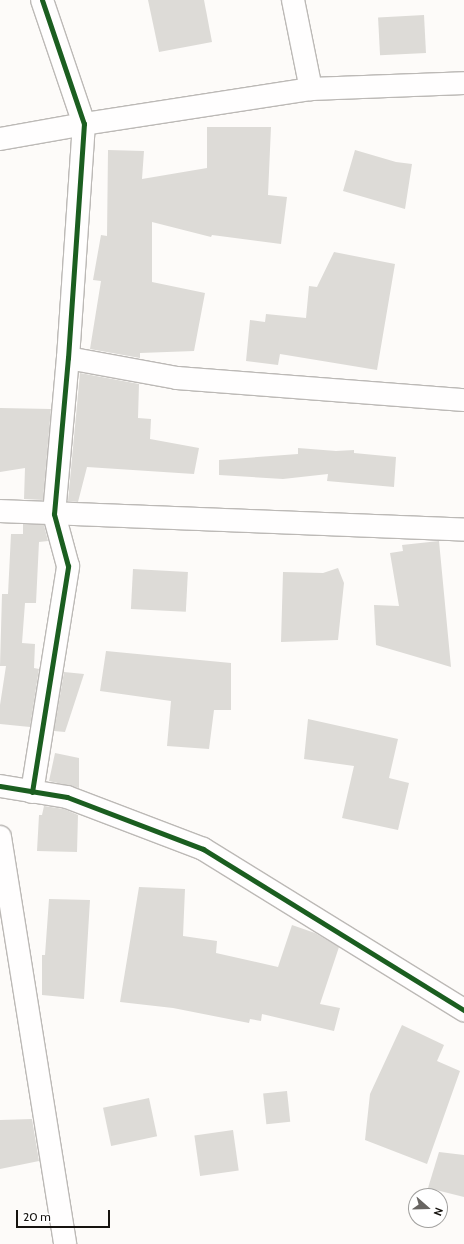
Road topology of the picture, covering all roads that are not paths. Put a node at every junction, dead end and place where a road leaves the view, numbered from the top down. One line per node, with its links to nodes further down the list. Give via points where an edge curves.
1 (42, 0): 5 (street)
2 (293, 0): 4 (street)
3 (464, 83): 4 (street)
4 (310, 89): 5 (street)
5 (84, 124): 6 (street); 7 (street)
6 (0, 140)
7 (68, 358): 8 (street, via 177,378); 10 (street)
8 (464, 400)
9 (0, 511): 10 (street)
10 (54, 514): 11 (street); 13 (street, via 68,566)
11 (464, 530)
12 (0, 786): 13 (street)
13 (32, 792): 15 (street, via 67,797 203,849)
14 (0, 837): 16 (street)
15 (464, 1010)
16 (65, 1244)

